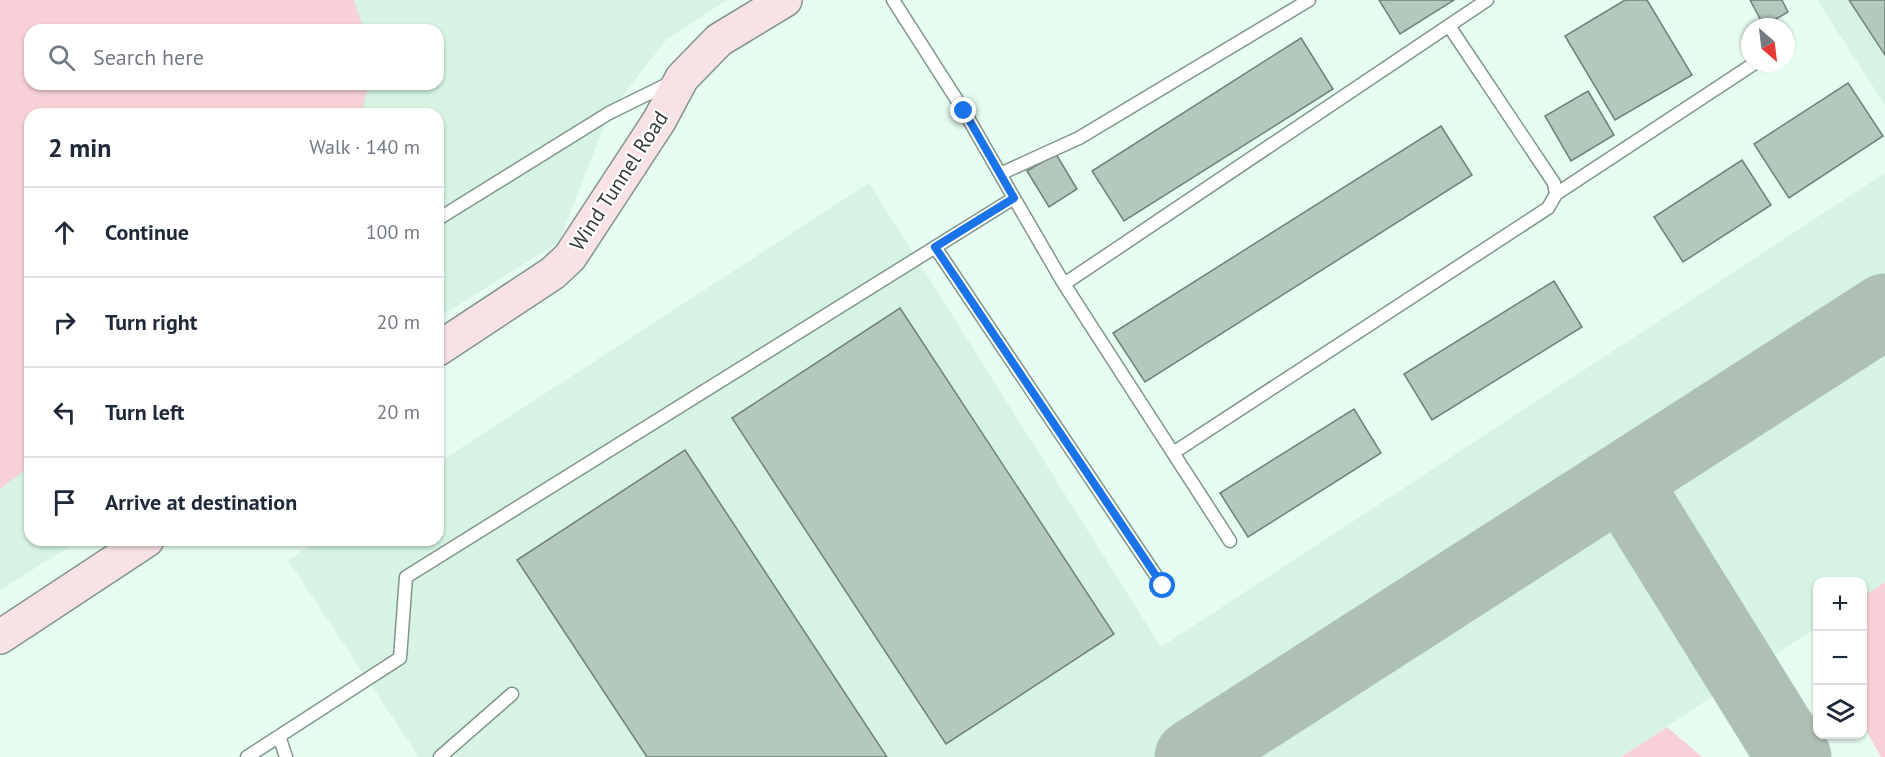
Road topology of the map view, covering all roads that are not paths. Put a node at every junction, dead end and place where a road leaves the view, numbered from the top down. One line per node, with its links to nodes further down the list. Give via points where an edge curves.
1 (785, 0): 7 (street, Wind Tunnel Road, via 719,40)
2 (893, 0): 8 (lane)
3 (1309, 0): 8 (lane, via 1079,138)
4 (1487, 0): 5 (lane)
5 (1449, 26): 9 (lane, via 1554,183); 13 (lane)
6 (1741, 72): 9 (lane)
7 (682, 78): 11 (lane, via 609,113); 14 (street, Wind Tunnel Road, via 659,121 570,257 553,273)
8 (1000, 174): 10 (lane)
9 (1556, 194): 15 (lane, via 1548,208)
10 (1014, 198): 12 (lane); 13 (lane)
11 (444, 215)
12 (935, 247): 18 (lane); 21 (lane, via 406,576 400,658)
13 (1064, 284): 15 (lane)
14 (444, 345)
15 (1173, 453): 16 (lane)
16 (1230, 541)
17 (138, 546): 19 (street)
18 (1163, 586)
19 (0, 637)
20 (512, 694): 24 (lane)
21 (279, 736): 22 (lane); 23 (lane)
22 (247, 757)
23 (286, 757)
24 (440, 757)

